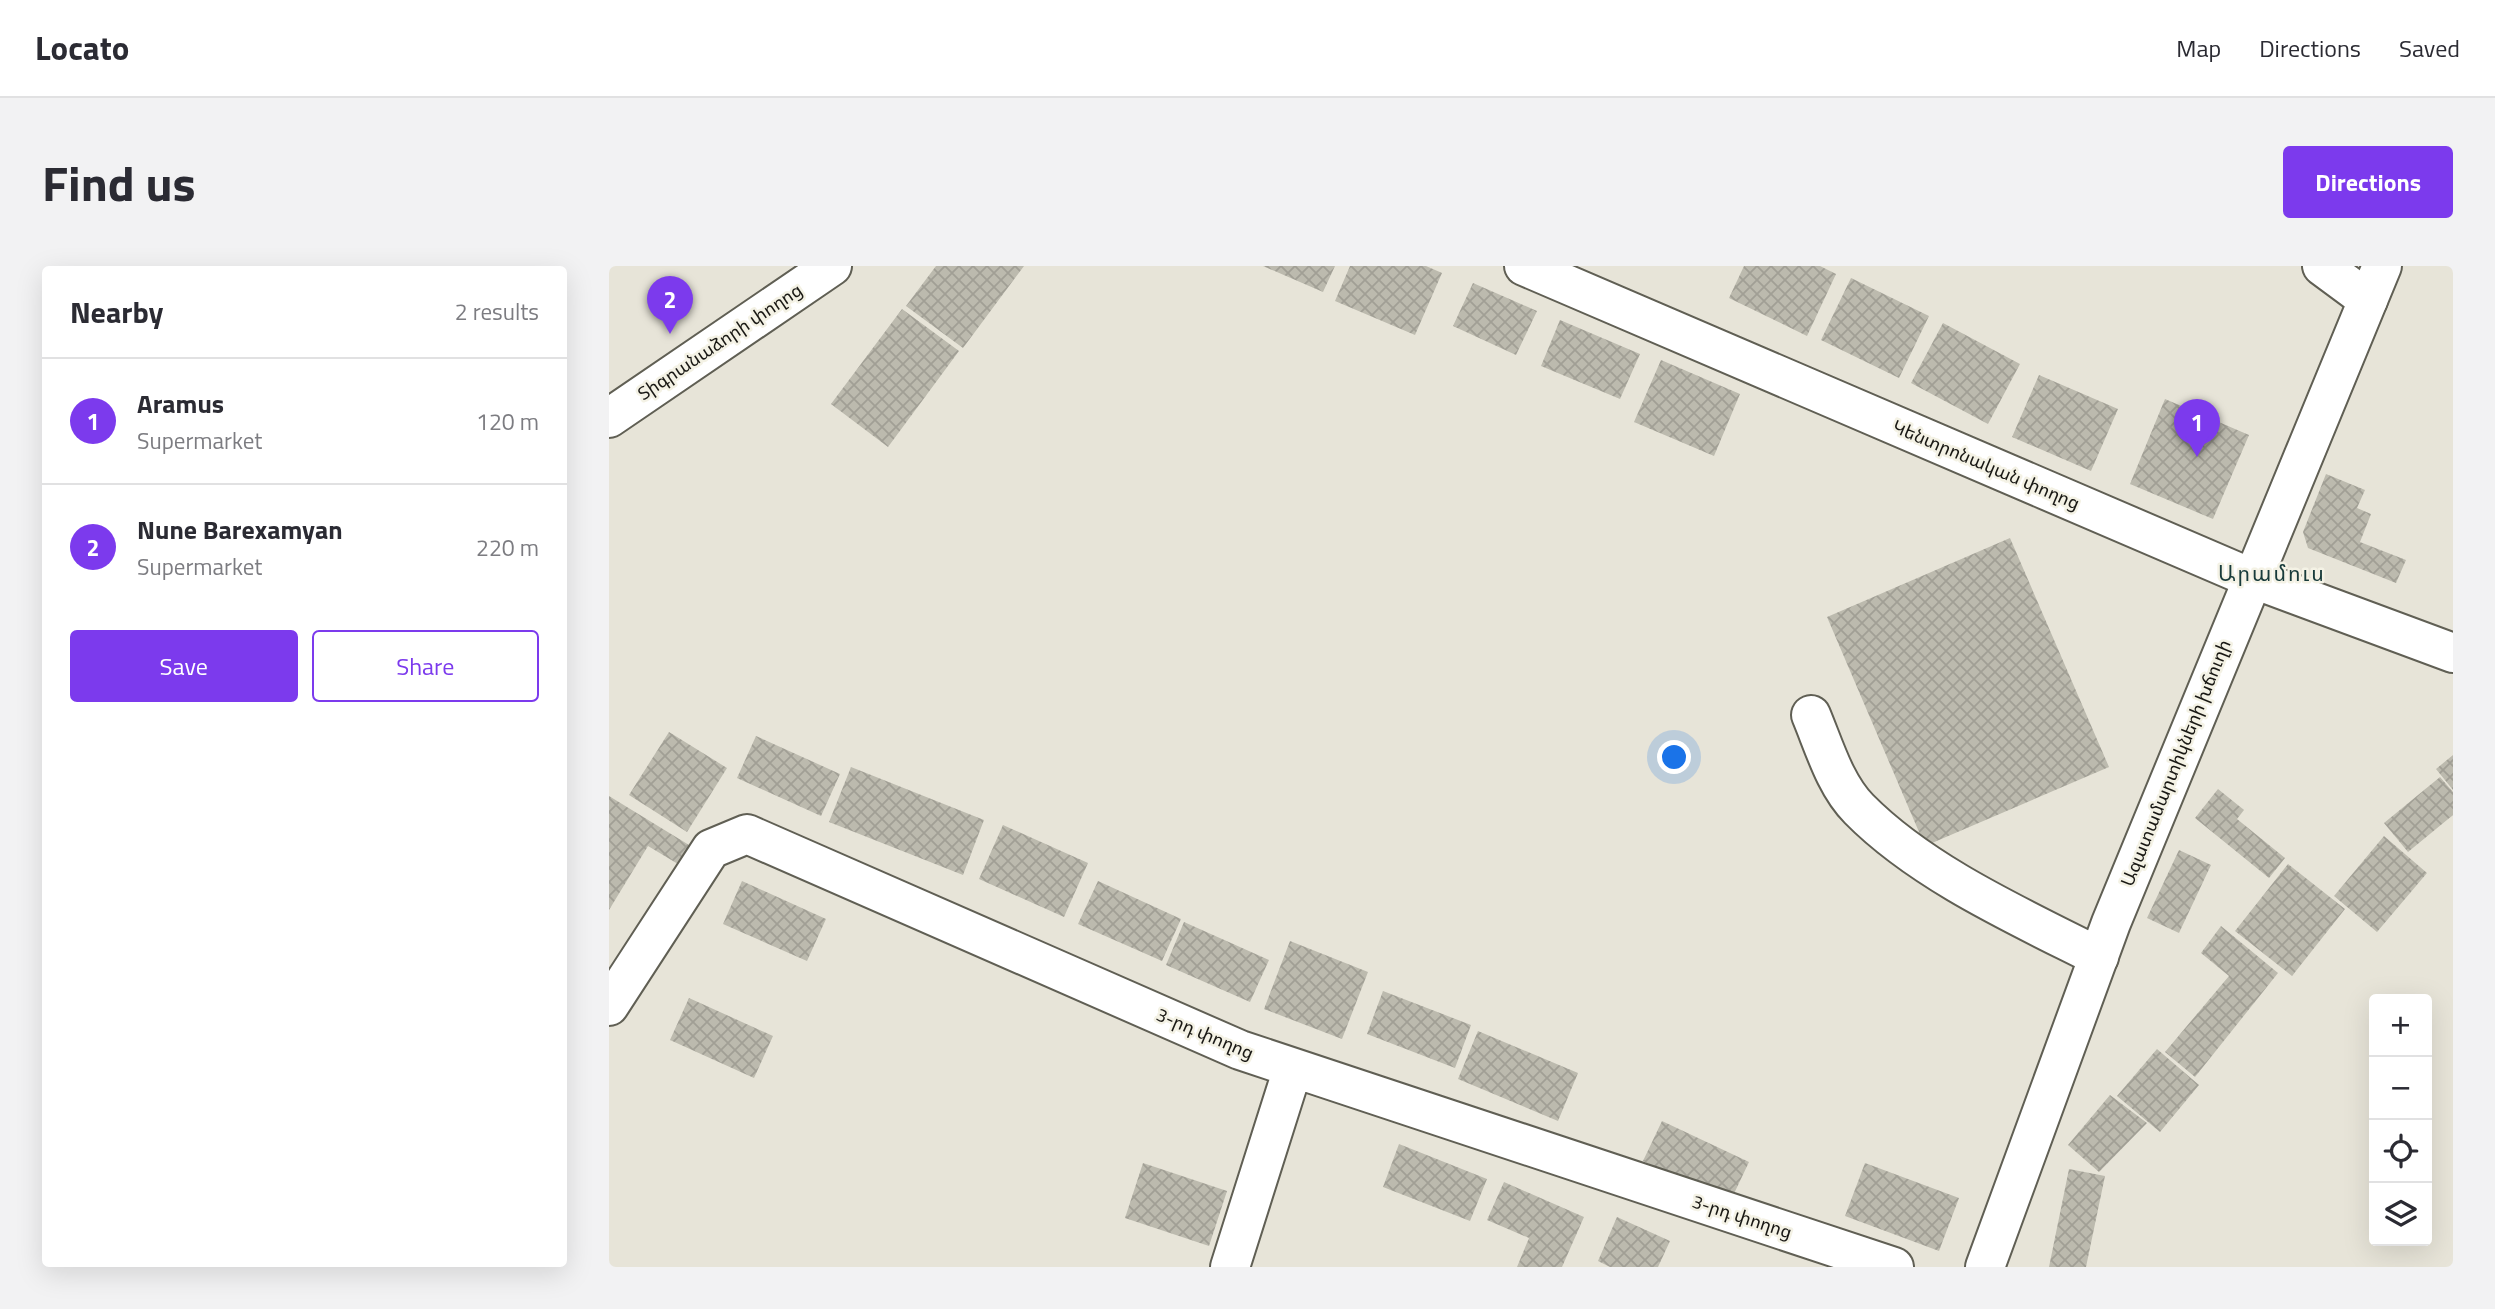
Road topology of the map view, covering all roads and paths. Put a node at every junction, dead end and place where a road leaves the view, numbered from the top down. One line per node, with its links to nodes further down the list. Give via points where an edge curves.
1 (832, 266): 5 (street, Տիգրանաձորի փողոց)
2 (1524, 266): 6 (street, Կենտրոնական փողոց)
3 (2322, 266): 4 (street)
4 (2375, 283): 6 (street, Ազատամարտիկների խճուղի)
5 (609, 418)
6 (2251, 578): 7 (street, Կենտրոնական փողոց); 9 (street, Ազատամարտիկների խճուղի)
7 (2453, 653)
8 (1811, 715): 9 (street, via 1833,771 1858,808 1931,867)
9 (2099, 957): 14 (street, Ազատամարտիկների խճուղի)
10 (609, 1006): 11 (street, 3-րդ փողոց, via 711,849 747,834 1240,1050)
11 (1293, 1068): 12 (street); 13 (street, 3-րդ փողոց)
12 (1230, 1267)
13 (1894, 1267)
14 (1985, 1267)

